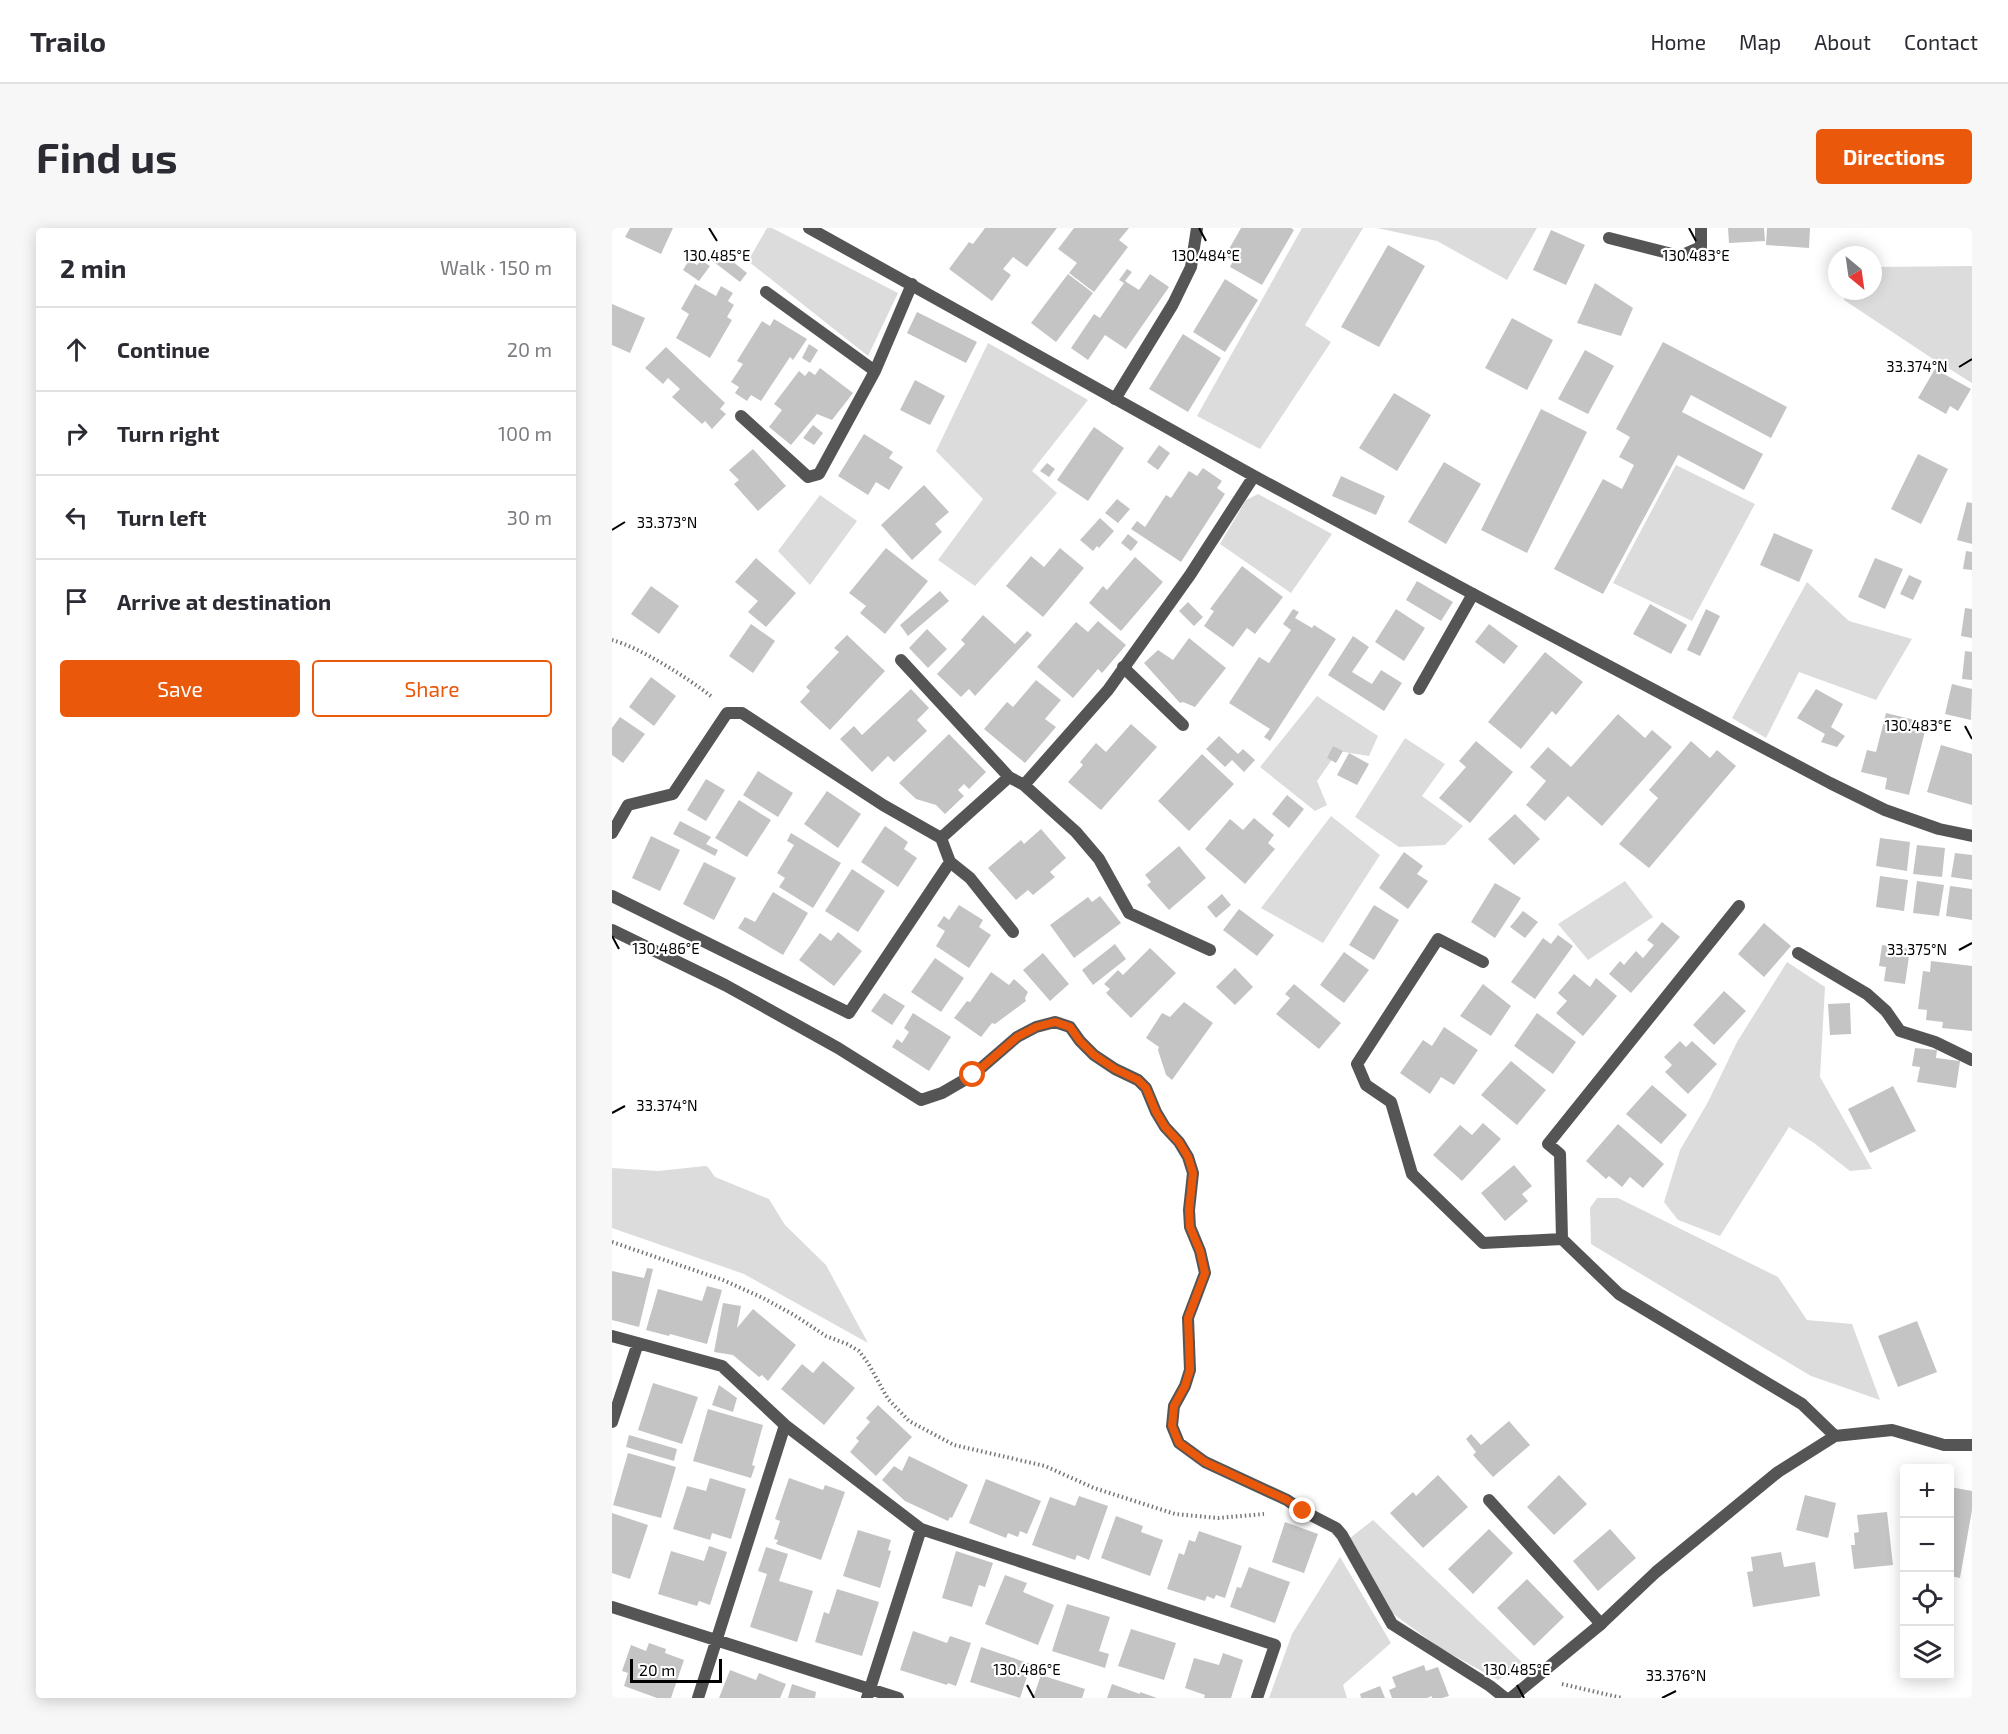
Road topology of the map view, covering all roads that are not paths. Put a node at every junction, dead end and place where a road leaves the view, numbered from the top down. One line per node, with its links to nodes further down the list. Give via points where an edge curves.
1 (809, 228): 5 (street)
2 (1197, 228): 8 (street, via 1191,267)
3 (1701, 228): 4 (street, via 1701,247 1680,256)
4 (1609, 238)
5 (912, 284): 7 (street); 8 (street)
6 (766, 291): 7 (street)
7 (875, 371): 9 (street, via 819,474 808,477)
8 (1115, 399): 10 (street)
9 (741, 416)
10 (1254, 476): 11 (street); 13 (street)
11 (1473, 594): 14 (street); 19 (street, via 1885,810)
12 (902, 660): 16 (street)
13 (1123, 668): 15 (street); 17 (street)
14 (1419, 689)
15 (1183, 725)
16 (1009, 777): 17 (street); 20 (street)
17 (1024, 784): 26 (street, via 1099,859 1130,913)
18 (612, 833): 20 (street, via 628,805 673,794 728,713 741,713 883,805)
19 (1972, 836)
20 (942, 838): 21 (street)
21 (950, 862): 22 (street, via 849,1013); 25 (street, via 970,878)
22 (612, 896)
23 (1738, 906): 30 (street, via 1548,1144 1560,1154)
24 (612, 930): 46 (street, via 725,985 921,1100 973,1075 1017,1037 1055,1022 1070,1027 1094,1055 1138,1080 1188,1157 1193,1173 1190,1227 1205,1273 1188,1318 1190,1370 1174,1406 1172,1426 1179,1443 1205,1462 1336,1528 1392,1624)
25 (1013, 932)
26 (1210, 950)
27 (1798, 953): 29 (street, via 1867,994 1900,1031)
28 (1484, 962): 30 (street, via 1438,939 1357,1064 1366,1085 1391,1102 1412,1174 1483,1243)
29 (1972, 1060)
30 (1562, 1239): 35 (street, via 1619,1294 1802,1404)
31 (612, 1336): 32 (street)
32 (638, 1343): 33 (street); 34 (street, via 722,1366)
33 (612, 1422)
34 (785, 1425): 38 (street); 41 (street)
35 (1834, 1436): 36 (street, via 1892,1430 1944,1445); 40 (street, via 1778,1472 1656,1572)
36 (1972, 1445)
37 (1489, 1500): 40 (street)
38 (921, 1529): 42 (street); 45 (street, via 1275,1645)
39 (612, 1607): 41 (street)
40 (1601, 1624): 47 (street)
41 (717, 1640): 42 (street); 43 (street)
42 (869, 1694): 44 (street)
43 (698, 1698)
44 (898, 1698)
45 (1257, 1698)
46 (1505, 1698)
47 (1511, 1698)

